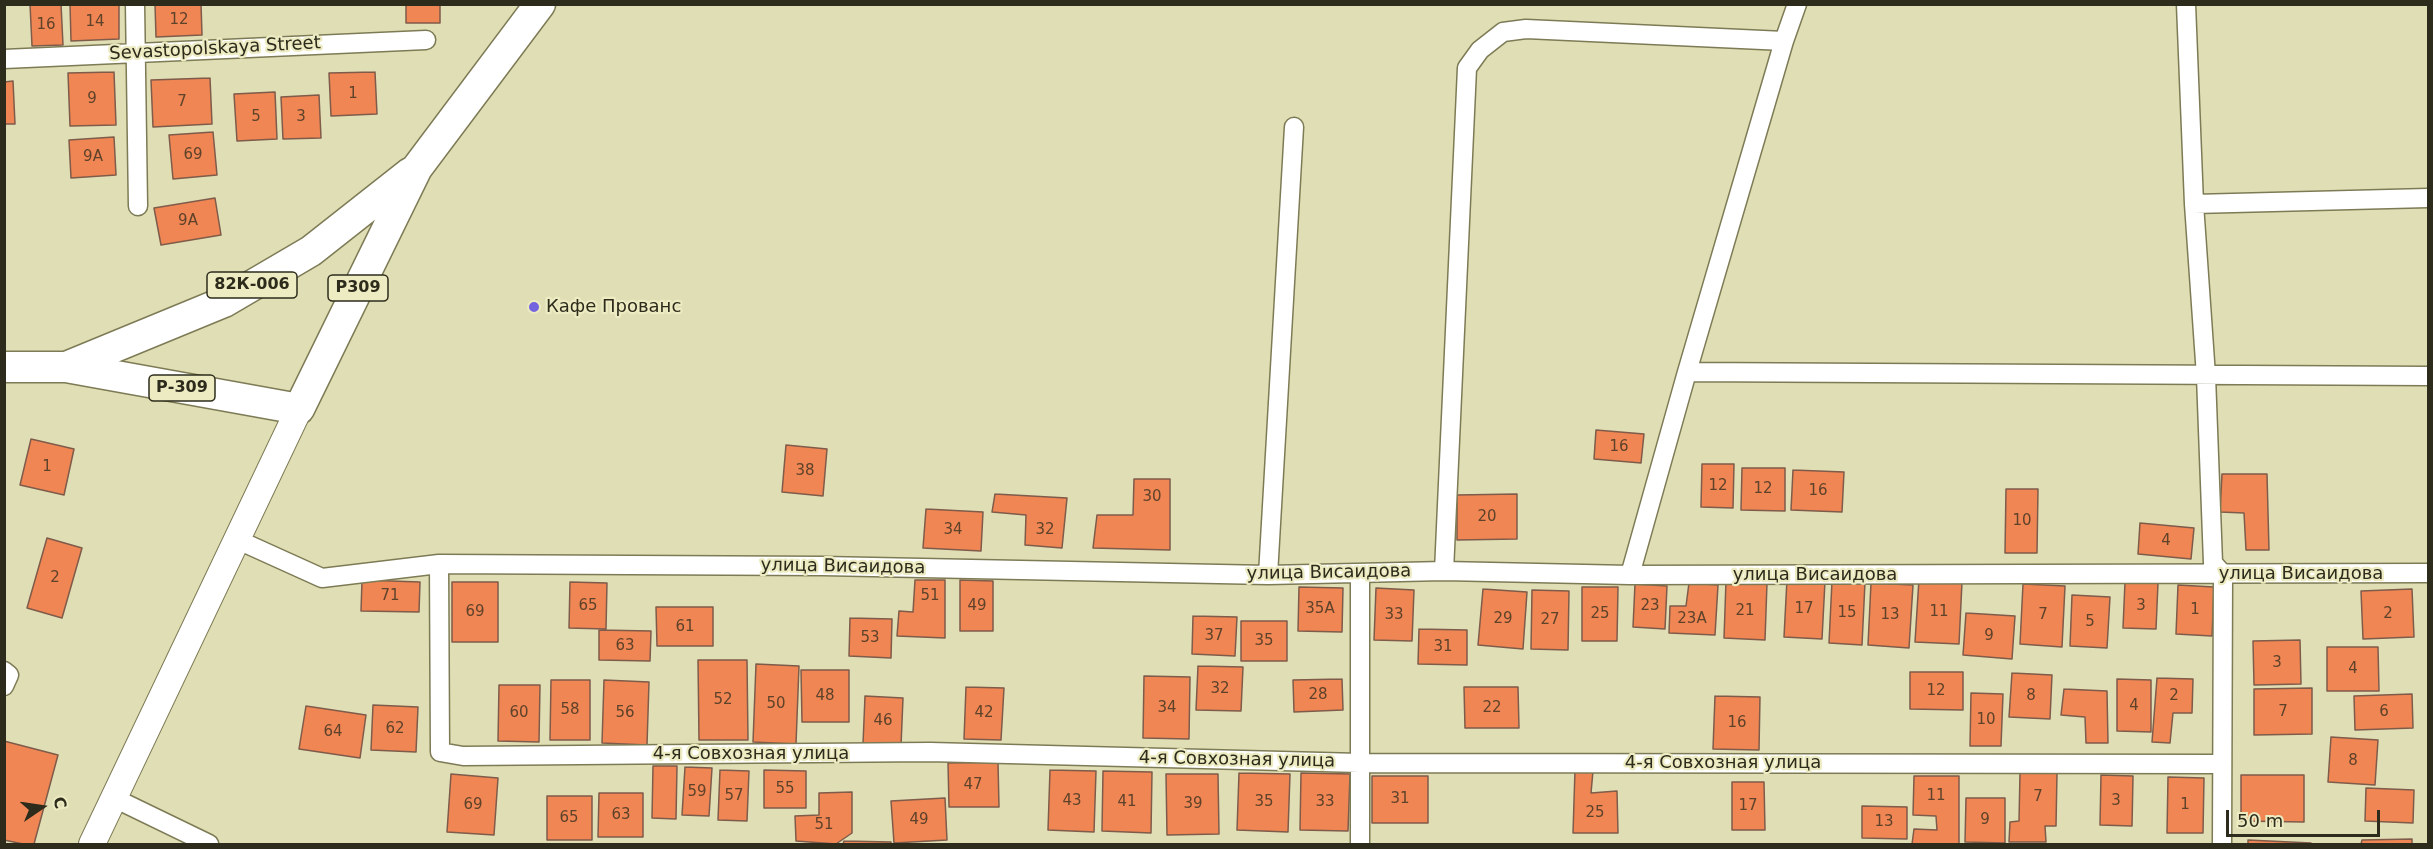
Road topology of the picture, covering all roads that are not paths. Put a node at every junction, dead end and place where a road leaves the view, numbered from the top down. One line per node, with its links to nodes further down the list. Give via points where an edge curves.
1 (135, 4): 7 (street)
2 (540, 4): 10 (main road, 82К-006)
3 (1797, 4): 6 (street)
4 (2186, 4): 12 (street)
5 (426, 40): 7 (street, Sevastopolskaya Street)
6 (1784, 41): 16 (street); 22 (street, via 1526,29 1503,33 1480,50 1467,68)
7 (136, 53): 8 (street, Sevastopolskaya Street); 13 (street)
8 (4, 59)
9 (1294, 127): 26 (street)
10 (417, 168): 15 (main road, 82К-006, via 311,251 224,302); 19 (main road, Р309)
11 (2428, 198): 12 (street)
12 (2194, 204): 17 (street)
13 (138, 206)
14 (4, 367): 15 (main road, 82К-006)
15 (66, 367): 19 (main road, Р-309)
16 (1687, 372): 17 (street); 27 (street)
17 (2206, 376): 18 (street); 25 (street, via 2213,563)
18 (2428, 376)
19 (299, 409): 20 (main road)
20 (238, 540): 21 (street, улица Висаидова, via 322,578); 32 (main road)
21 (439, 564): 26 (street, улица Висаидова); 30 (street, 4-я Совхозная улица, via 440,752 463,756 930,753)
22 (1444, 571): 24 (street, улица Висаидова); 27 (street, улица Висаидова)
23 (2428, 573): 25 (street, улица Висаидова)
24 (1360, 574): 26 (street, улица Висаидова); 30 (street)
25 (2223, 574): 27 (street, улица Висаидова); 31 (street)
26 (1268, 575)
27 (1630, 575)
28 (4, 672): 29 (street, via 9,675)
29 (4, 686)
30 (1360, 763): 31 (street, 4-я Совхозная улица); 35 (street)
31 (2222, 764): 36 (street)
32 (114, 798): 33 (main road); 34 (street)
33 (92, 844)
34 (209, 844)
35 (1360, 844)
36 (2222, 844)

